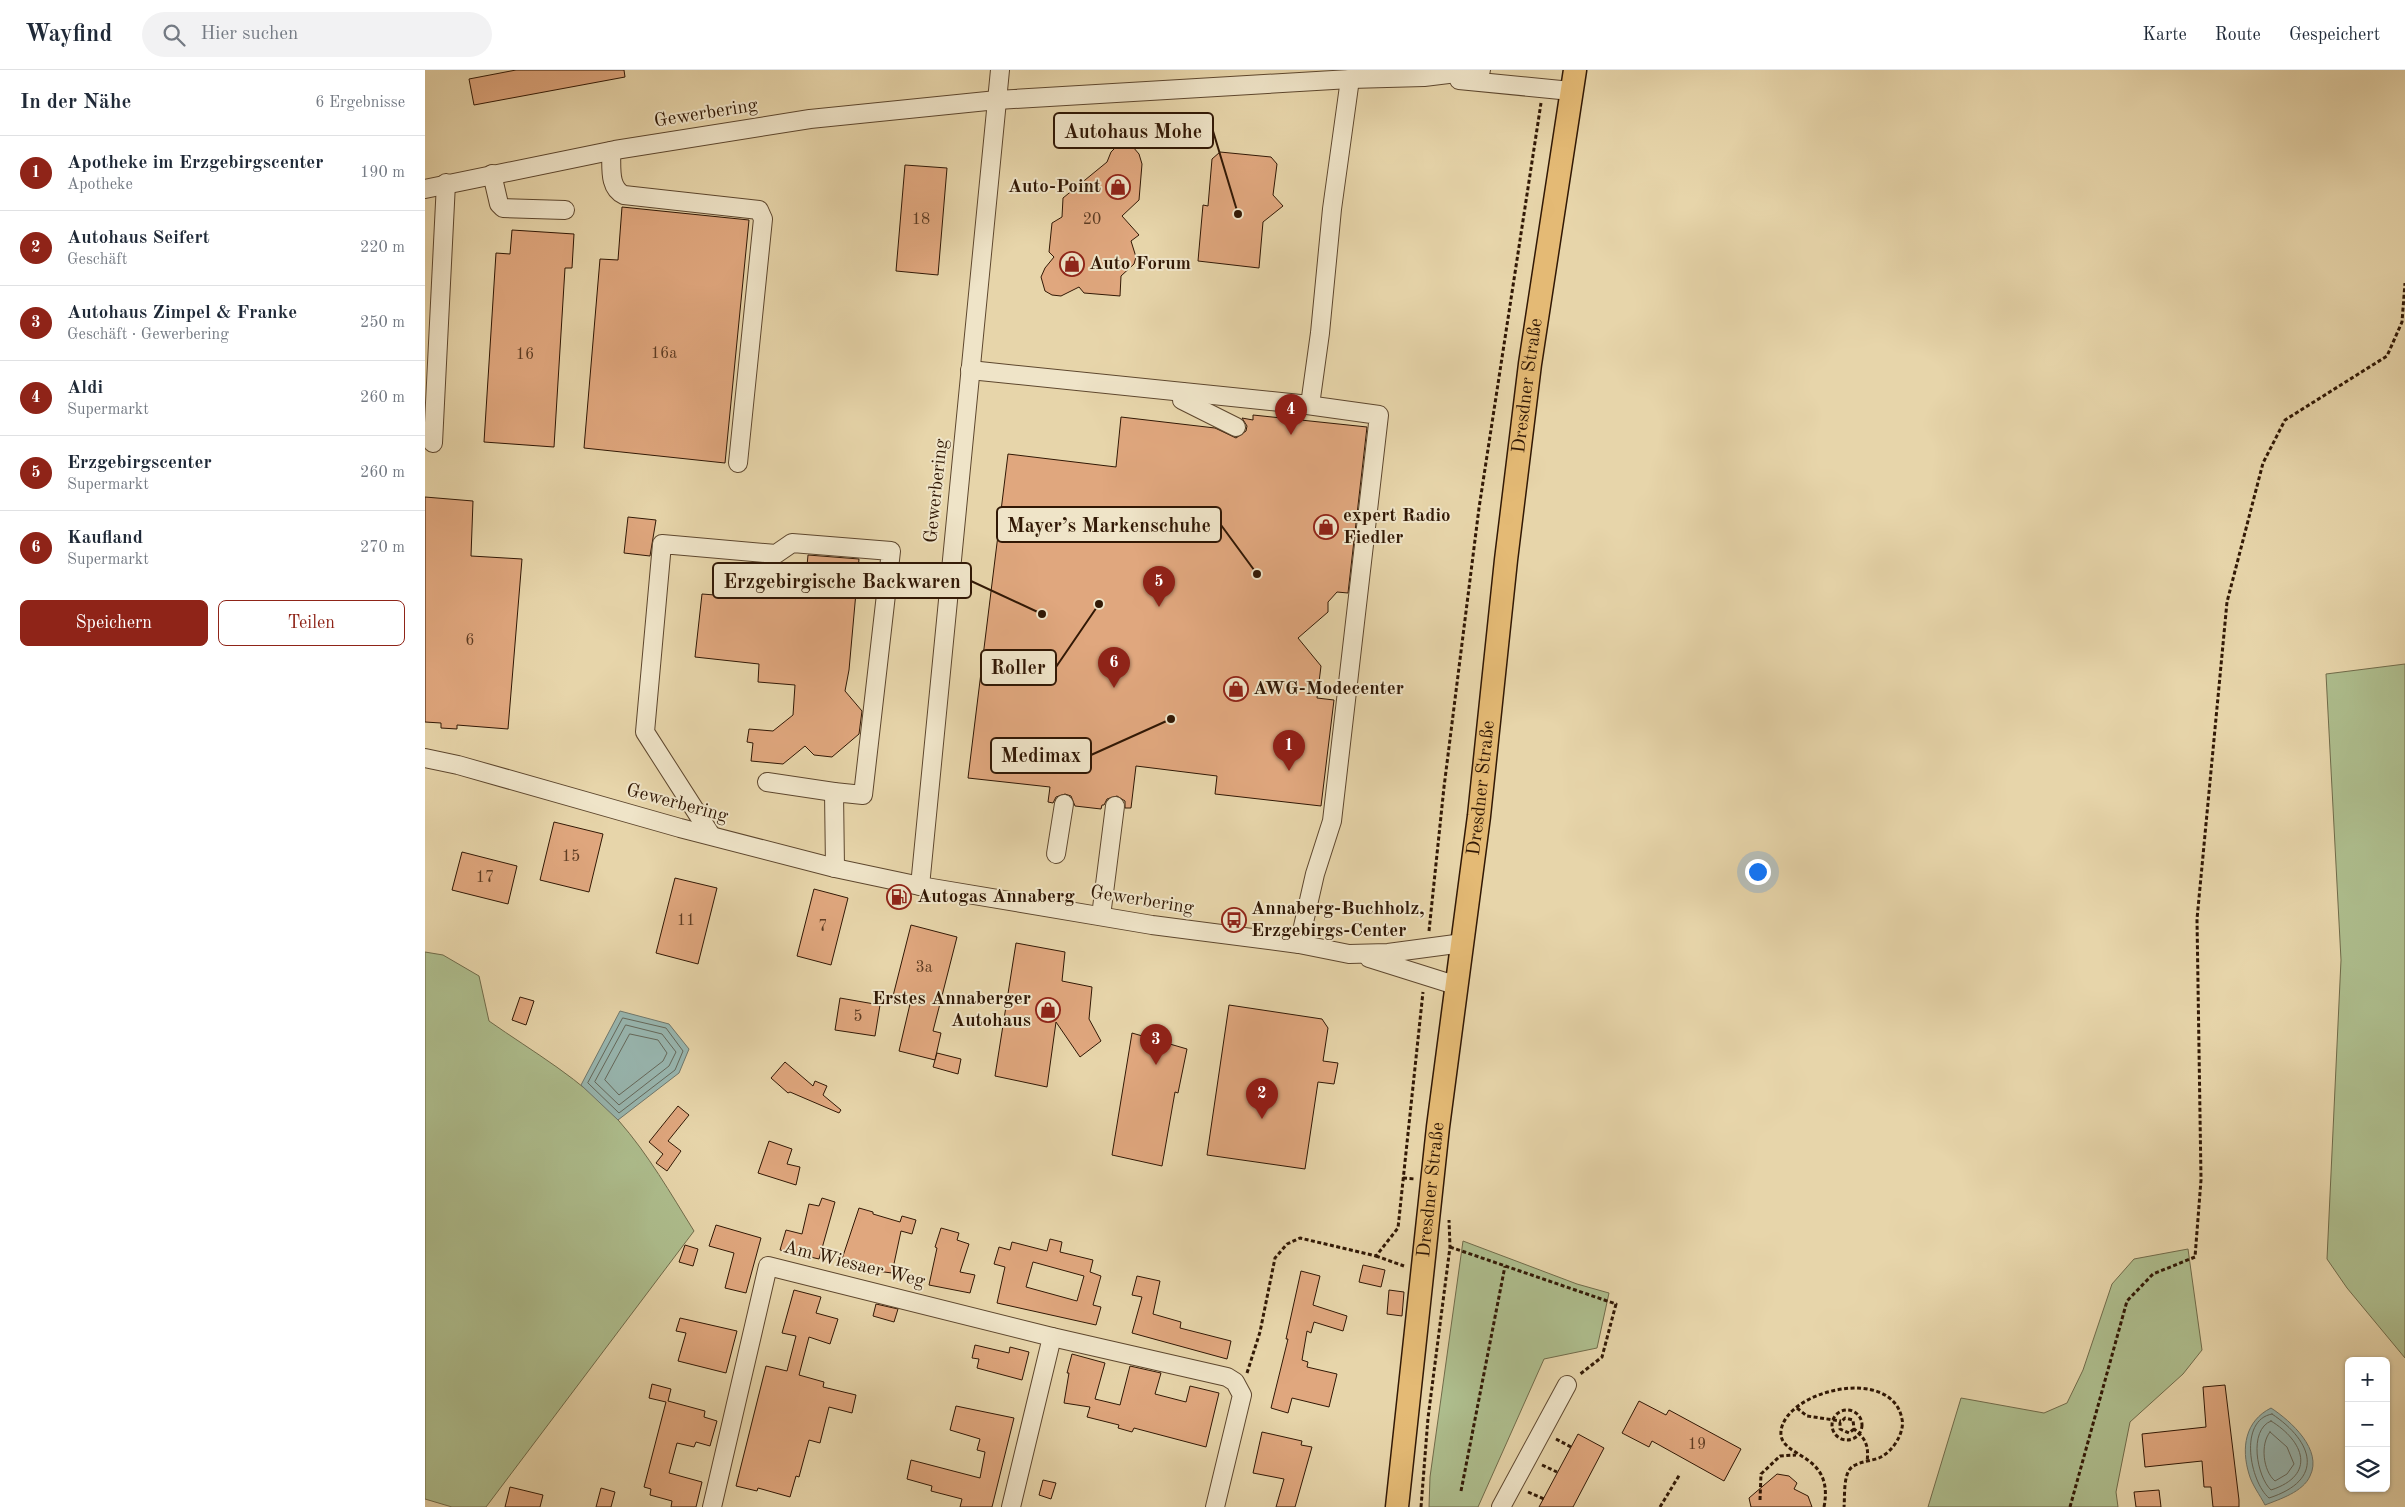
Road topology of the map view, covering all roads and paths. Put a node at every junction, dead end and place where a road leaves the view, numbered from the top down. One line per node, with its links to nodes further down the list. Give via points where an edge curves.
1 (1000, 70): 7 (street, Gewerbering)
2 (1481, 70): 3 (street, Gewerbering)
3 (1424, 77): 4 (street, Gewerbering); 6 (street, Gewerbering)
4 (1350, 79): 7 (street, Gewerbering); 16 (street)
5 (1573, 81): 6 (street, Gewerbering); 30 (main road, Dresdner Straße, via 1530,364)
6 (1543, 88): 32 (path, via 1479,508)
7 (997, 100): 8 (street, Gewerbering, via 810,119); 14 (street, Gewerbering)
8 (611, 150): 9 (street, Gewerbering); 19 (street, via 613,185 617,192 759,210 763,219)
9 (492, 174): 10 (street, Gewerbering); 12 (street, via 499,204 503,208)
10 (446, 183): 11 (street, Gewerbering); 18 (street)
11 (425, 189)
12 (565, 210)
13 (2405, 283): 69 (path, via 2402,322 2387,356 2285,420 2263,463 2227,602 2197,919 2201,1180 2195,1257 2153,1274 2127,1301)
14 (970, 370): 15 (street); 28 (street, Gewerbering)
15 (1182, 392): 16 (street); 17 (street, via 1182,400)
16 (1310, 405): 31 (street, via 1379,415 1332,821 1315,874)
17 (1236, 427)
18 (433, 443)
19 (738, 463)
20 (425, 758): 25 (street, Gewerbering)
21 (767, 782): 22 (street)
22 (834, 792): 25 (street, via 863,795 891,551 793,543 776,554 662,544 645,732); 27 (street)
23 (1064, 804): 26 (street)
24 (1115, 806): 29 (street)
25 (711, 835): 27 (street, Gewerbering)
26 (1056, 854)
27 (835, 868): 28 (street, Gewerbering)
28 (920, 886): 29 (street, Gewerbering)
29 (1101, 916): 31 (street, Gewerbering)
30 (1463, 943): 32 (street, Gewerbering); 35 (main road, Dresdner Straße)
31 (1299, 944): 33 (street, Gewerbering)
32 (1427, 949): 33 (street, Gewerbering)
33 (1359, 954): 34 (street, Gewerbering)
34 (1424, 977): 35 (street, Gewerbering); 38 (path, via 1398,1228)
35 (1458, 986): 63 (main road, Dresdner Straße, via 1438,1127)
36 (1449, 1212): 37 (path)
37 (1450, 1247): 39 (path); 64 (path, via 1428,1418)
38 (1376, 1256): 40 (path); 42 (path, via 1300,1238 1287,1244 1275,1258 1260,1332 1245,1379)
39 (1505, 1266): 43 (path, via 1616,1304 1602,1357); 56 (path)
40 (1407, 1267)
41 (1053, 1337): 42 (street, Am Wiesaer Weg, via 1227,1377); 60 (street, Am Wiesaer Weg, via 769,1266); 61 (street)
42 (1235, 1382): 62 (street, via 1241,1395)
43 (1567, 1385): 65 (street)
44 (1797, 1408): 45 (path, via 1807,1416); 51 (path, via 1787,1417 1781,1432 1784,1442); 52 (path, via 1816,1396 1847,1387 1864,1387 1881,1393 1895,1404 1902,1419 1901,1432 1883,1457)
45 (1833, 1420): 46 (path); 48 (path, via 1833,1430 1840,1438 1851,1440); 48 (path, via 1844,1411 1857,1413 1862,1423)
46 (1841, 1421): 47 (path, via 1851,1419 1855,1423); 47 (path, via 1840,1429 1844,1432 1849,1433)
47 (1854, 1428): 48 (path)
48 (1860, 1434): 52 (path, via 1869,1450)
49 (1554, 1438): 50 (path)
50 (1571, 1447)
51 (1796, 1454): 59 (path, via 1780,1456 1761,1474); 67 (path, via 1810,1461 1822,1473)
52 (1867, 1462): 68 (path, via 1853,1466 1847,1473)
53 (1540, 1464): 54 (path)
54 (1557, 1472)
55 (1680, 1474): 66 (path)
56 (1461, 1491)
57 (1526, 1491): 58 (path)
58 (1544, 1498)
59 (1760, 1500)
60 (712, 1507)
61 (1011, 1507)
62 (1215, 1507)
63 (1397, 1507)
64 (1421, 1507)
65 (1501, 1507)
66 (1660, 1507)
67 (1824, 1507)
68 (1844, 1507)
69 (2070, 1507)

